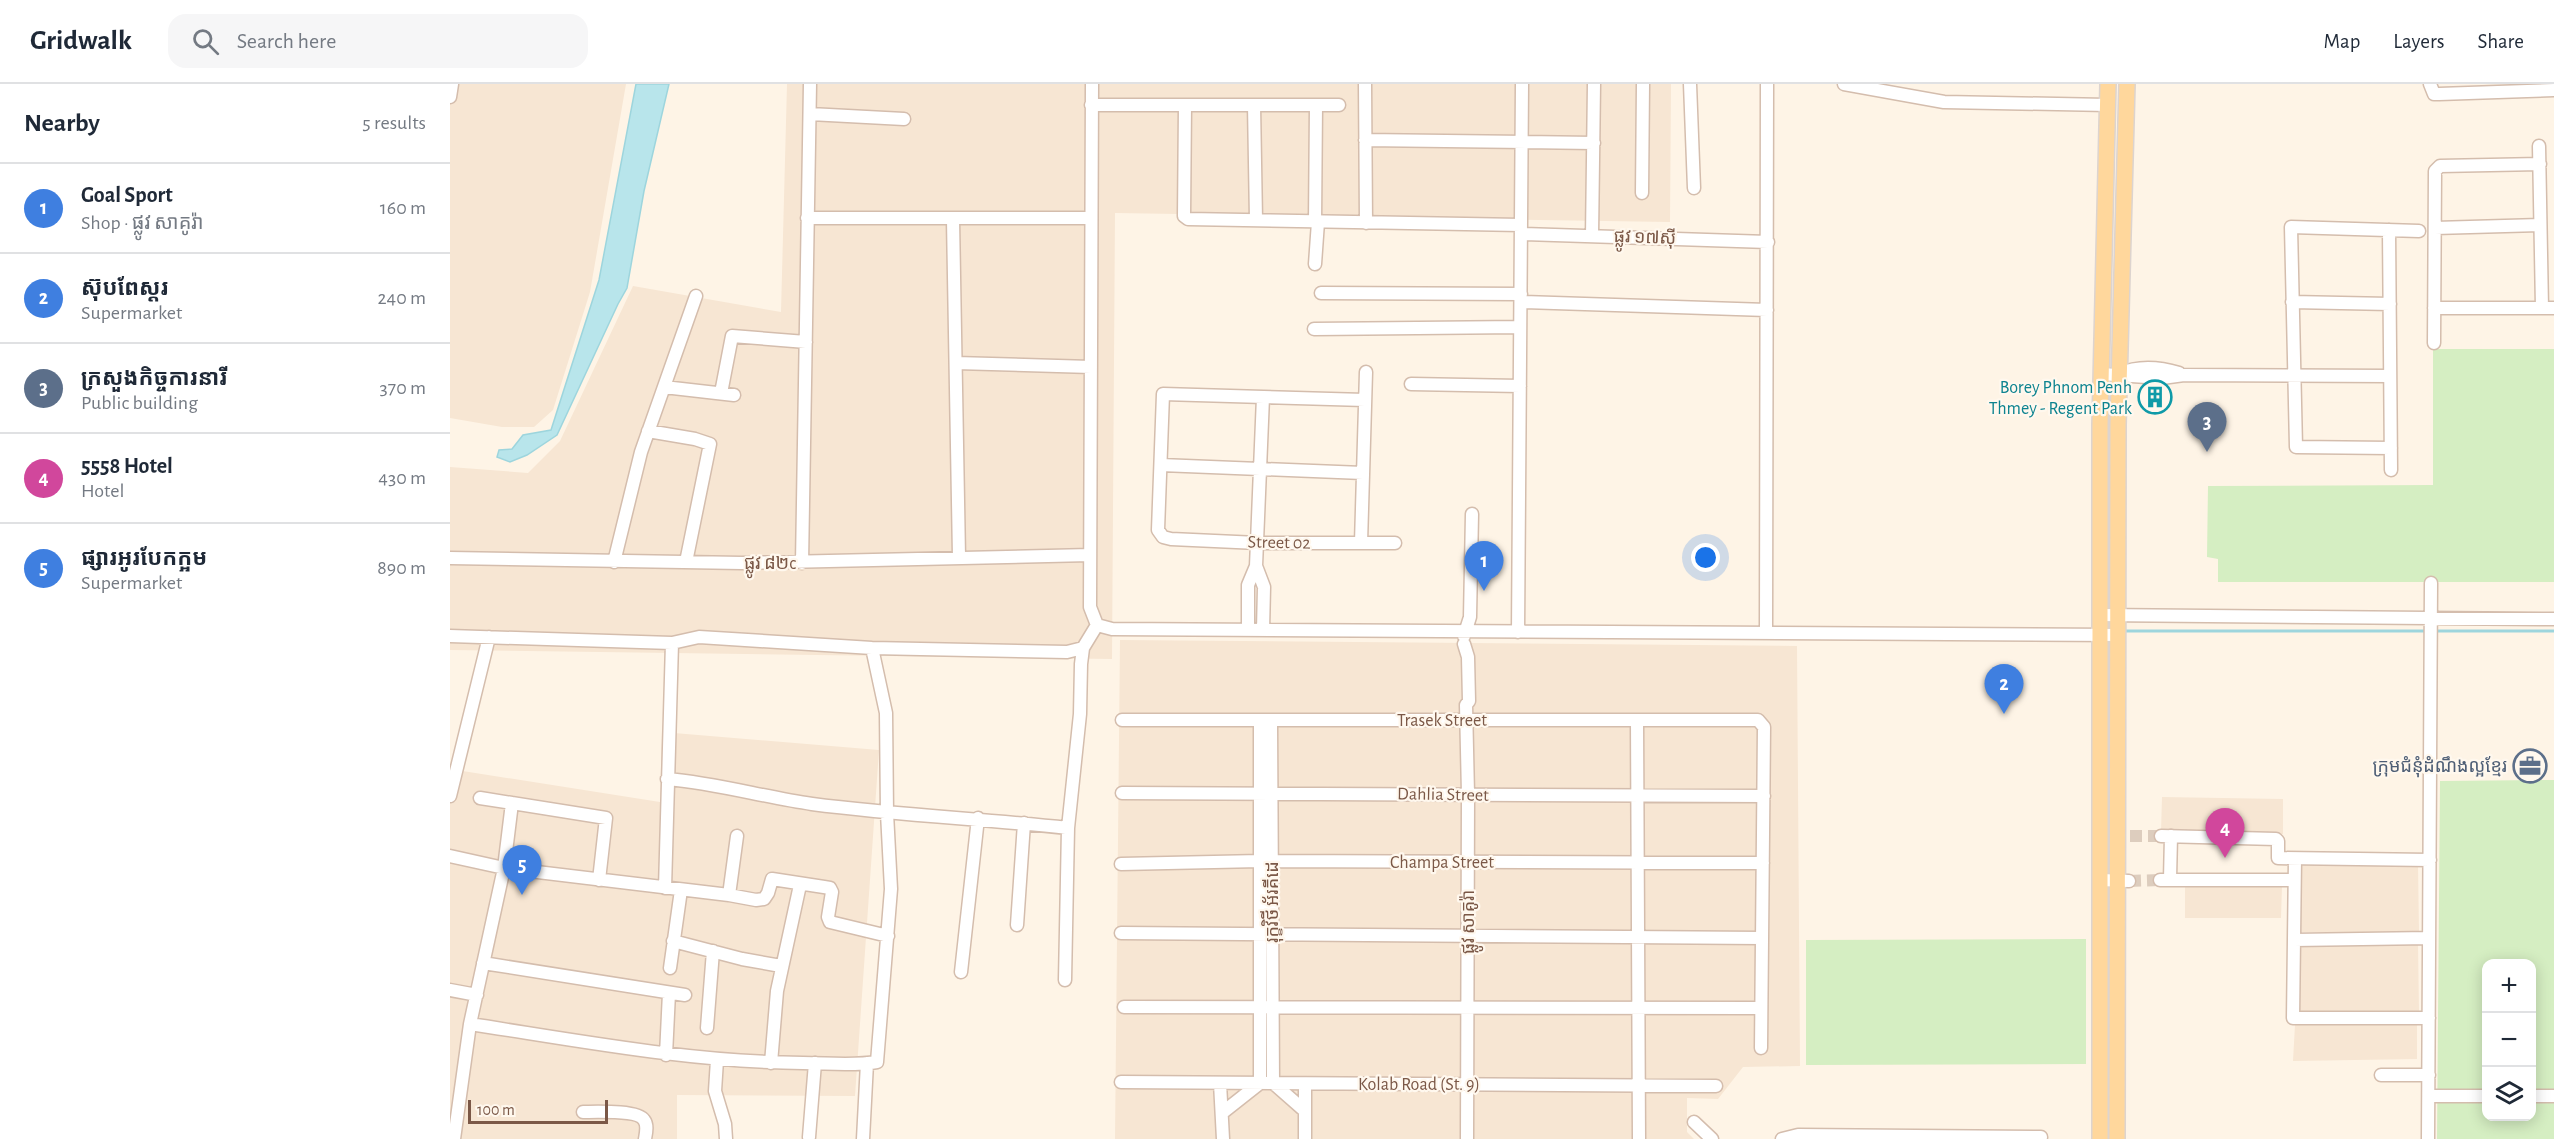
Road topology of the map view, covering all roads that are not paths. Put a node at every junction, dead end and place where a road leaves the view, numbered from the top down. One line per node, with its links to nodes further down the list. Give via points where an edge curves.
1 (452, 84): 15 (street)
2 (810, 84): 22 (street)
3 (1092, 84): 16 (street)
4 (1365, 84): 24 (street)
5 (1522, 84): 25 (street)
6 (1594, 84): 26 (street)
7 (1643, 84): 30 (street)
8 (1690, 84): 29 (street)
9 (1767, 84): 43 (street)
10 (1844, 84): 21 (street, via 1944,102)
11 (2108, 84): 21 (main road)
12 (2127, 84): 61 (main road)
13 (2430, 84): 14 (street, via 2434,94)
14 (2554, 90)
15 (450, 98)
16 (1091, 105): 17 (street); 32 (street)
17 (1185, 105): 18 (street); 34 (street, ផ្លូវ ១៧ស៊ី, via 1184,216)
18 (1254, 105): 19 (street); 34 (street)
19 (1316, 105): 20 (street); 35 (street)
20 (1339, 105)
21 (2108, 105): 60 (main road)
22 (810, 114): 23 (street); 31 (street)
23 (904, 119)
24 (1365, 140): 25 (street); 36 (street)
25 (1522, 141): 26 (street); 39 (street)
26 (1594, 143): 42 (street)
27 (2540, 146): 28 (street)
28 (2540, 164): 37 (street); 38 (street, via 2440,166 2435,171)
29 (1694, 188)
30 (1642, 193)
31 (807, 218): 33 (street); 55 (street)
32 (1091, 218): 33 (street); 58 (street)
33 (953, 220): 57 (street)
34 (1256, 220): 35 (street, ផ្លូវ ១៧ស៊ី)
35 (1316, 222): 36 (street, ផ្លូវ ១៧ស៊ី); 44 (street)
36 (1366, 223): 39 (street, ផ្លូវ ១៧ស៊ី)
37 (2540, 225): 38 (street); 51 (street)
38 (2435, 228): 50 (street)
39 (1521, 229): 42 (street, ផ្លូវ ១៧ស៊ី); 47 (street)
40 (2389, 230): 41 (street); 48 (street, via 2290,227); 49 (street)
41 (2419, 231)
42 (1592, 236): 43 (street, ផ្លូវ ១៧ស៊ី)
43 (1768, 242): 52 (street)
44 (1315, 264)
45 (1321, 293): 47 (street)
46 (696, 297): 66 (street)
47 (1521, 298): 52 (street); 53 (street)
48 (2292, 302): 49 (street); 62 (street)
49 (2390, 304): 63 (street)
50 (2434, 308): 51 (street); 56 (street)
51 (2548, 308)
52 (1767, 310): 97 (street)
53 (1520, 327): 54 (street); 65 (street)
54 (1314, 328)
55 (806, 342): 67 (street, via 732,336); 86 (street)
56 (2434, 343)
57 (956, 363): 58 (street); 82 (street)
58 (1091, 367): 81 (street)
59 (1366, 372): 70 (street)
60 (2101, 374): 61 (street); 89 (main road)
61 (2119, 374): 62 (street, via 2162,378); 90 (main road)
62 (2294, 375): 63 (street); 72 (street, via 2296,447)
63 (2390, 376): 72 (street)
64 (1411, 384): 65 (street)
65 (1520, 386): 96 (street)
66 (664, 387): 67 (street); 71 (street)
67 (721, 393): 68 (street)
68 (734, 395)
69 (1263, 397): 70 (street); 73 (street, via 1163,394); 74 (street)
70 (1365, 400): 76 (street)
71 (648, 431): 84 (street); 85 (street, via 710,444)
72 (2391, 448): 75 (street)
73 (1161, 465): 74 (street); 78 (street, Street 02, via 1158,530 1163,537)
74 (1261, 469): 76 (street); 78 (street)
75 (2391, 470)
76 (1363, 473): 79 (street)
77 (1472, 514): 102 (street, ផ្លូវ សាគូរ៉ា, via 1470,617)
78 (1258, 543): 79 (street, Street 02); 87 (street)
79 (1361, 543): 80 (street, Street 02)
80 (1395, 543)
81 (1090, 555): 82 (street, ផ្លូវ ៨២c); 93 (street, via 1090,607)
82 (958, 557): 86 (street, ផ្លូវ ៨២c)
83 (450, 558): 84 (street, ផ្លូវ ៨២c)
84 (614, 562): 85 (street, ផ្លូវ ៨២c)
85 (686, 562): 86 (street, ផ្លូវ ៨២c)
86 (802, 563)
87 (1256, 566): 94 (street, via 1248,585); 95 (street, via 1264,587)
88 (2431, 583): 91 (street)
89 (2100, 615): 90 (street); 98 (main road)
90 (2118, 615): 91 (street); 99 (main road)
91 (2431, 618): 92 (street); 128 (street)
92 (2554, 619)
93 (1097, 625): 94 (street, via 1112,629); 105 (street)
94 (1248, 630): 95 (street)
95 (1263, 630): 102 (street)
96 (1518, 632): 97 (street); 102 (street)
97 (1766, 633): 98 (street)
98 (2100, 635): 99 (street); 136 (main road)
99 (2118, 635): 139 (main road)
100 (450, 636): 101 (street)
101 (489, 637): 103 (street); 116 (street)
102 (1464, 638): 106 (street, ផ្លូវ សាគូរ៉ា, via 1468,657); 106 (street, ផ្លូវ សាគូរ៉ា, via 1462,701)
103 (672, 643): 104 (street, via 699,637); 111 (street)
104 (872, 648): 105 (street, via 1067,652); 120 (street, via 886,713)
105 (1083, 648): 123 (street)
106 (1466, 705): 108 (street, ផ្លូវ សាគូរ៉ា)
107 (1122, 720): 110 (street, Trasek Street)
108 (1466, 720): 109 (street, Trasek Street); 110 (street, Trasek Street); 114 (street, ផ្លូវ សាគូរ៉ា)
109 (1637, 720): 115 (street); 117 (street, Trasek Street, via 1758,720 1764,727)
110 (1266, 721): 112 (street, រុក្ខវិថី អ័រគីដេ)
111 (668, 779): 120 (street); 141 (street)
112 (1266, 792): 113 (street, Dahlia Street); 114 (street, Dahlia Street); 129 (street, រុក្ខវិថី អ័រគីដេ)
113 (1122, 793)
114 (1468, 794): 115 (street, Dahlia Street); 130 (street, ផ្លូវ សាគូរ៉ា)
115 (1637, 795): 117 (street, Dahlia Street); 131 (street)
116 (450, 796)
117 (1764, 796): 132 (street)
118 (480, 798): 119 (street)
119 (512, 803): 134 (street); 135 (street, via 606,818)
120 (887, 813): 121 (street); 148 (street, via 891,889)
121 (978, 818): 122 (street); 158 (street)
122 (1024, 823): 123 (street); 144 (street)
123 (1068, 828): 159 (street)
124 (737, 836): 143 (street)
125 (450, 856): 134 (street)
126 (2278, 858): 127 (street); 137 (street); 137 (street, via 2276,839 2166,836 2165,880)
127 (2295, 858): 128 (street); 138 (street)
128 (2430, 860): 151 (street)
129 (1266, 861): 130 (street, Champa Street); 133 (street, Champa Street); 146 (street, រុក្ខវិថី អ័រគីដេ)
130 (1468, 862): 131 (street, Champa Street); 147 (street, ផ្លូវ សាគូរ៉ា)
131 (1638, 862): 132 (street, Champa Street); 149 (street)
132 (1763, 863): 150 (street)
133 (1121, 864)
134 (504, 868): 135 (street); 155 (street)
135 (599, 880): 141 (street)
136 (2100, 880): 139 (street); 207 (main road)
137 (2277, 880): 138 (street)
138 (2294, 880): 152 (street)
139 (2123, 881): 208 (main road)
140 (800, 885): 143 (street, via 772,879 764,899); 148 (street, via 830,888 830,922); 156 (street)
141 (665, 888): 142 (street)
142 (681, 890): 143 (street); 153 (street)
143 (729, 895)
144 (1017, 925)
145 (1121, 933): 146 (street)
146 (1266, 934): 147 (street); 165 (street, រុក្ខវិថី អ័រគីដេ)
147 (1468, 935): 149 (street); 168 (street, ផ្លូវ សាគូរ៉ា)
148 (888, 936): 177 (street, via 878,1058 877,1062)
149 (1638, 938): 150 (street); 166 (street)
150 (1762, 938): 167 (street)
151 (2429, 938): 152 (street); 169 (street)
152 (2294, 940): 169 (street, via 2293,1018)
153 (673, 941): 154 (street); 157 (street)
154 (713, 951): 156 (street); 171 (street)
155 (483, 963): 161 (street); 162 (street)
156 (781, 966): 175 (street)
157 (670, 968)
158 (961, 972)
159 (1065, 980)
160 (450, 990): 162 (street)
161 (669, 993): 163 (street); 173 (street)
162 (477, 995): 170 (street)
163 (685, 995)
164 (1124, 1007): 165 (street)
165 (1267, 1007): 168 (street); 182 (street, រុក្ខវិថី អ័រគីដេ)
166 (1638, 1008): 167 (street); 168 (street); 185 (street)
167 (1761, 1008): 172 (street)
168 (1467, 1009): 184 (street, ផ្លូវ សាគូរ៉ា)
169 (2429, 1018): 179 (street)
170 (470, 1024): 173 (street); 197 (street)
171 (707, 1028)
172 (1761, 1048)
173 (666, 1055): 174 (street)
174 (717, 1060): 175 (street); 199 (street, via 715,1091)
175 (771, 1062): 176 (street)
176 (815, 1063): 177 (street); 195 (street)
177 (867, 1063): 200 (street)
178 (2380, 1075): 179 (street)
179 (2429, 1075): 187 (street)
180 (1121, 1082): 181 (street, Kolab Road (St. 9))
181 (1220, 1083): 182 (street, Kolab Road (St. 9)); 193 (street)
182 (1267, 1083): 183 (street, Kolab Road (St. 9)); 191 (street); 193 (street)
183 (1305, 1084): 184 (street, Kolab Road (St. 9)); 191 (street)
184 (1467, 1084): 185 (street, Kolab Road (St. 9)); 203 (street, ផ្លូវ សាគូរ៉ា)
185 (1639, 1085): 186 (street, Kolab Road (St. 9)); 204 (street)
186 (1716, 1086)
187 (2429, 1096): 188 (street); 209 (street)
188 (2482, 1096)
189 (2536, 1096): 190 (street)
190 (2554, 1096)
191 (1305, 1111): 202 (street)
192 (583, 1112): 198 (street, via 640,1116 646,1128)
193 (1222, 1113): 201 (street)
194 (1694, 1122): 205 (street)
195 (809, 1137)
196 (2041, 1137): 206 (street, via 1798,1135)
197 (454, 1139)
198 (645, 1139)
199 (726, 1139)
200 (863, 1139)
201 (1223, 1139)
202 (1305, 1139)
203 (1467, 1139)
204 (1639, 1139)
205 (1712, 1139)
206 (1782, 1139)
207 (2100, 1139)
208 (2117, 1139)
209 (2428, 1139)

